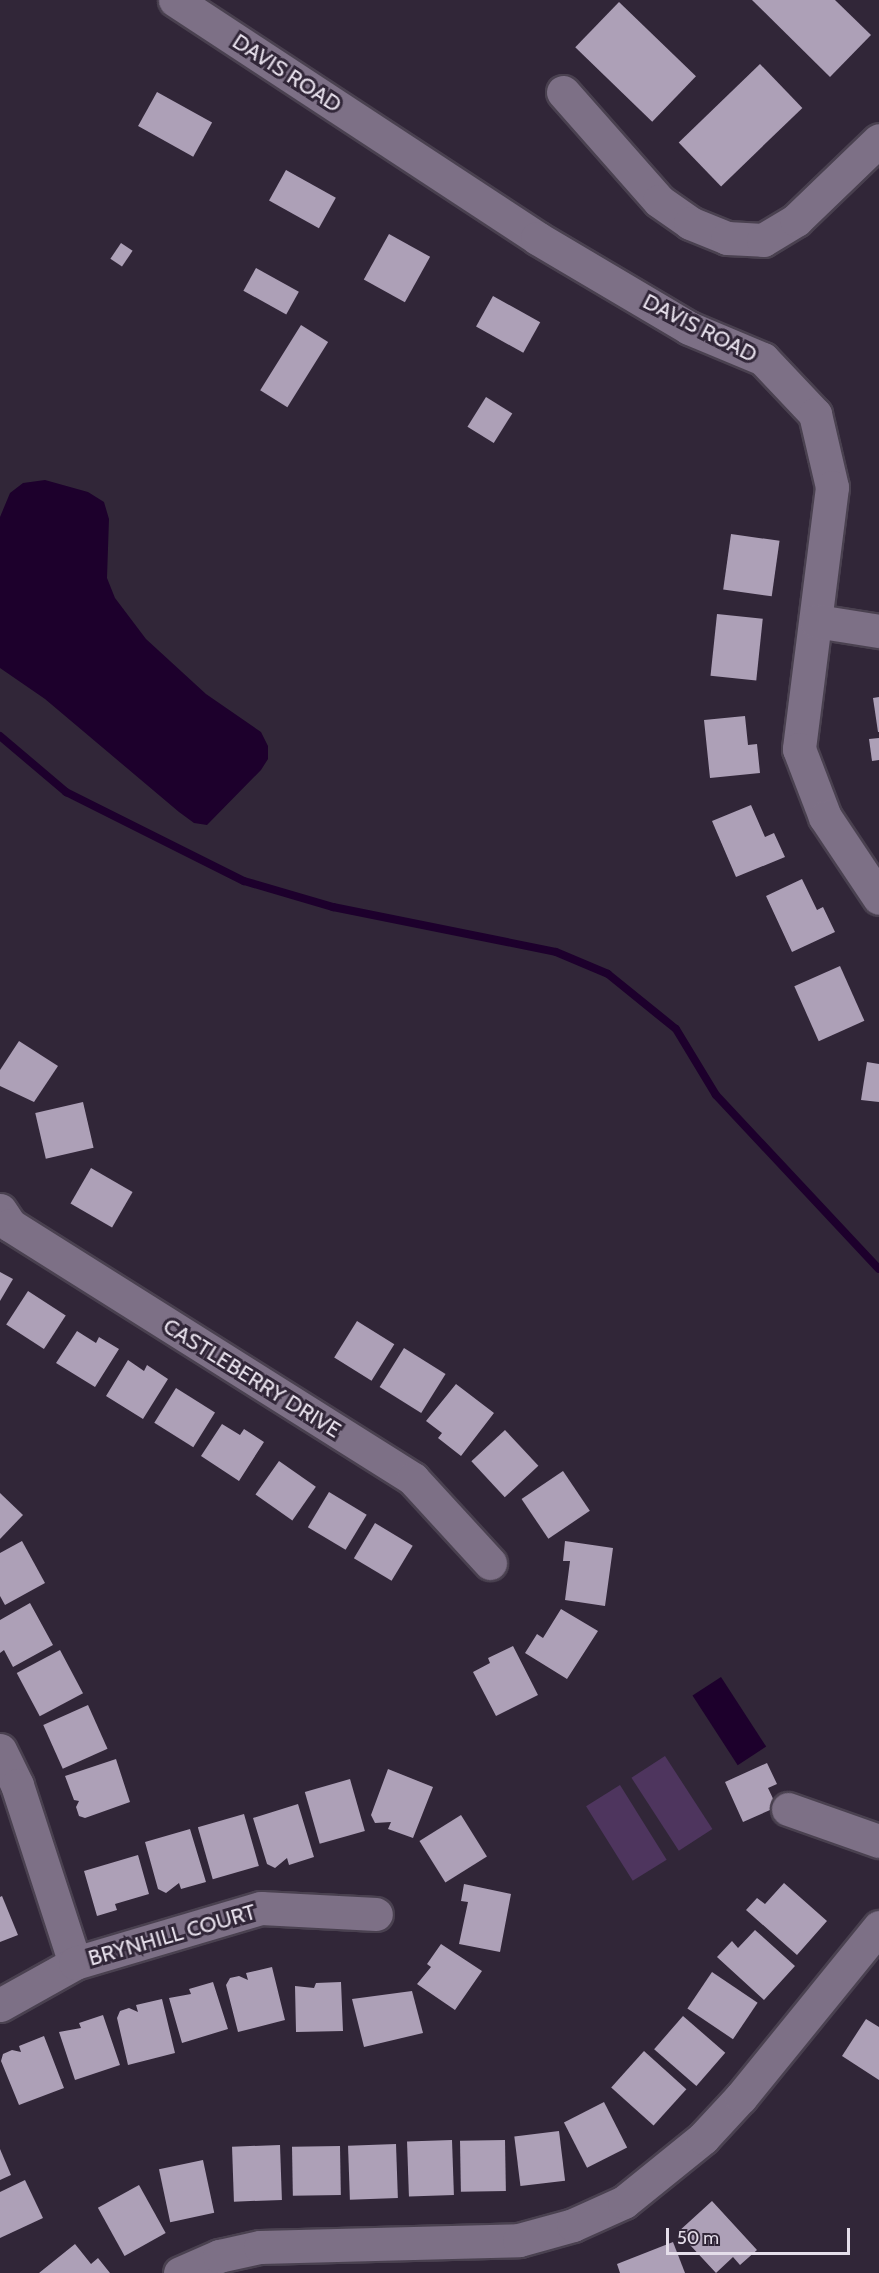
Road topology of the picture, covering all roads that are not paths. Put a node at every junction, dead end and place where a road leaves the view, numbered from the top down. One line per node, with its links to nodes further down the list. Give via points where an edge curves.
1 (176, 0): 4 (street, DAVIS ROAD, via 537,238 689,328 763,359 815,414 832,487)
2 (563, 93): 3 (street, via 659,201 690,223 727,238 764,240 796,220)
3 (879, 140)
4 (816, 621): 5 (street); 6 (street, DAVIS ROAD, via 800,749 825,817)
5 (879, 631)
6 (879, 898)
7 (0, 1210): 8 (street, CASTLEBERRY DRIVE, via 10,1225 413,1479)
8 (490, 1563)
9 (0, 1750): 14 (street, via 16,1785)
10 (788, 1809): 11 (street)
11 (879, 1841)
12 (376, 1914): 14 (street, BRYNHILL COURT, via 261,1908)
13 (879, 1927): 16 (street, via 741,2097 695,2144 624,2202 573,2225 519,2240 260,2247 219,2256)
14 (75, 1963): 15 (street, BRYNHILL COURT)
15 (0, 2005)
16 (180, 2273)

